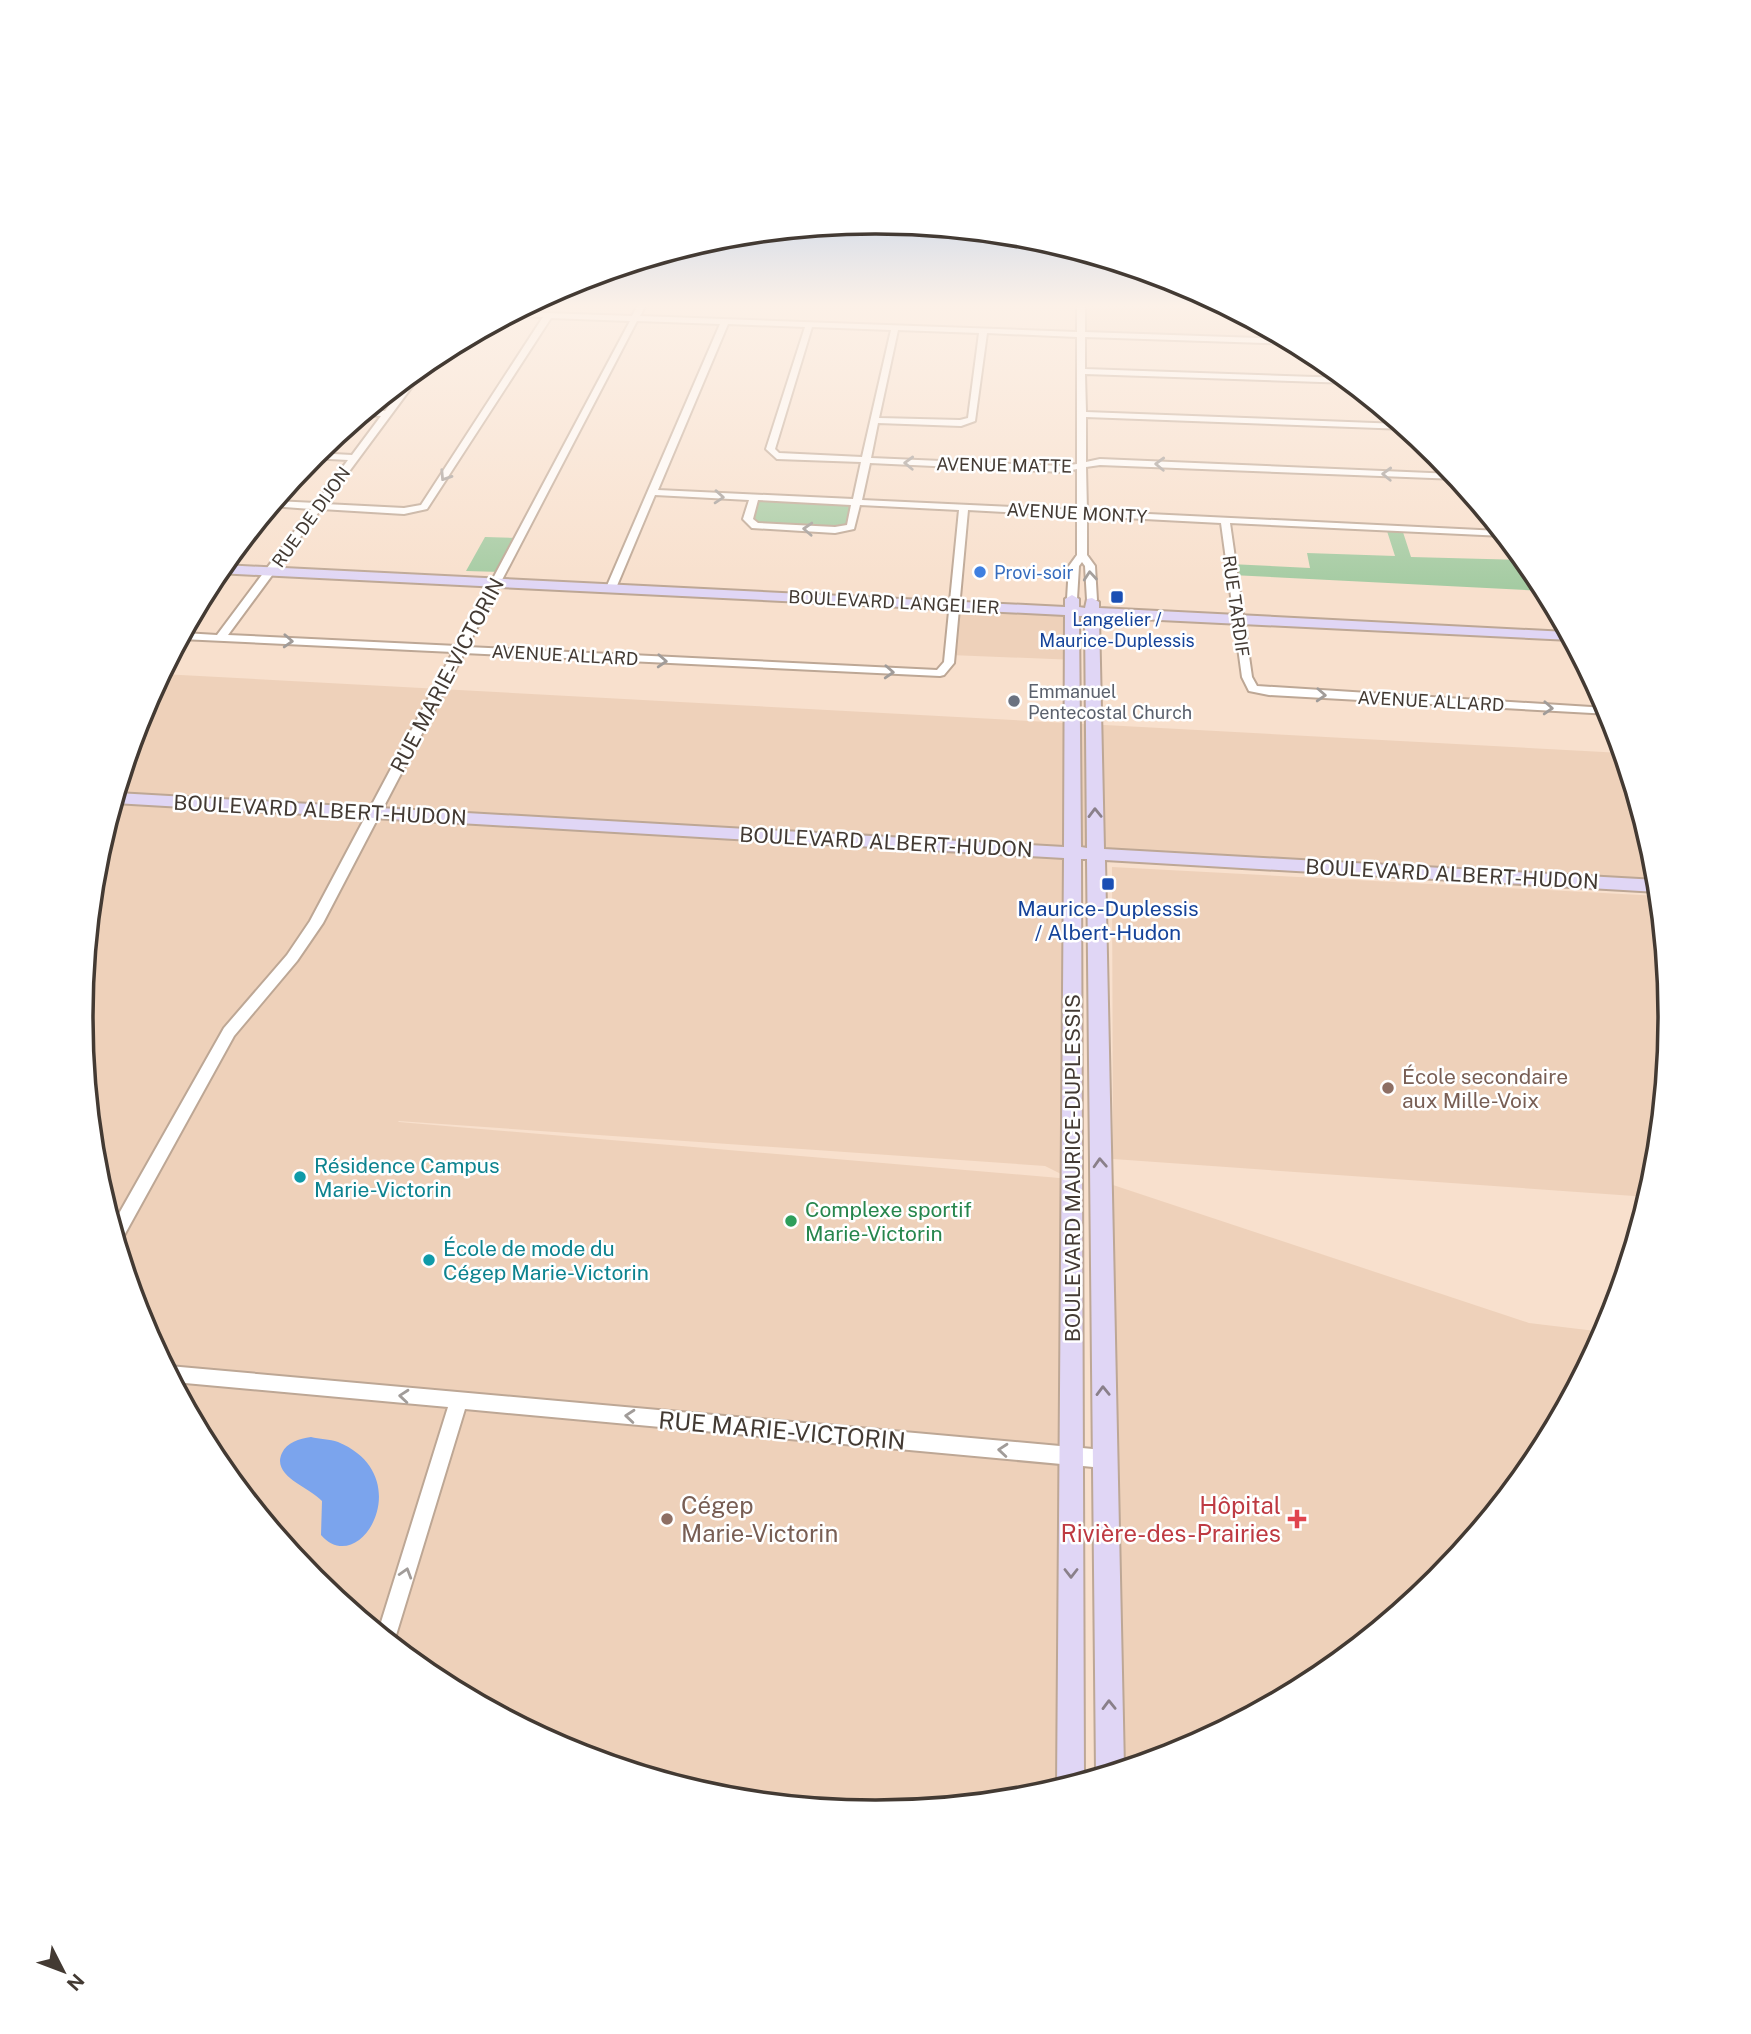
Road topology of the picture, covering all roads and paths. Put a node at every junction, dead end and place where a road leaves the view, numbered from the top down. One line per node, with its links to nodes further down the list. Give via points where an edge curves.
1 (399, 398): 10 (street, RUE DE DIJON)
2 (495, 398): 23 (street, one-way to 23, via 424,507 404,511)
3 (592, 398): 32 (street, RUE MARIE-VICTORIN)
4 (691, 398): 19 (street)
5 (787, 398): 16 (street, AVENUE MATTE, via 770,452 782,457)
6 (881, 398): 12 (street)
7 (975, 398): 12 (street, via 972,419 961,423)
8 (1080, 398): 11 (street, BOULEVARD MAURICE-DUPLESSIS)
9 (378, 413): 10 (street)
10 (388, 414): 15 (street, RUE DE DIJON)
11 (1080, 414): 13 (street); 17 (street, BOULEVARD MAURICE-DUPLESSIS)
12 (876, 420): 16 (street)
13 (1390, 426)
14 (329, 457): 15 (street)
15 (354, 458): 23 (street, RUE DE DIJON)
16 (867, 461): 17 (street, AVENUE MATTE, one-way to 16); 21 (street)
17 (1081, 466): 18 (street, AVENUE MATTE, one-way to 17, via 1138,463); 25 (street, BOULEVARD MAURICE-DUPLESSIS)
18 (1441, 476)
19 (651, 492): 20 (street, AVENUE MONTY, one-way to 20); 33 (street)
20 (754, 499): 21 (street, AVENUE MONTY); 21 (street, one-way to 20, via 851,527 835,530 754,526 747,519)
21 (858, 503): 24 (street, AVENUE MONTY)
22 (284, 504): 23 (street)
23 (319, 506): 30 (street, RUE DE DIJON)
24 (964, 508): 25 (street, AVENUE MONTY); 34 (street)
25 (1082, 514): 26 (street, AVENUE MONTY); 28 (street, BOULEVARD MAURICE-DUPLESSIS)
26 (1225, 521): 27 (street, AVENUE MONTY); 36 (street, RUE TARDIF)
27 (1491, 533)
28 (1082, 555): 35 (street, BOULEVARD MAURICE-DUPLESSIS, one-way to 28, via 1090,566); 35 (street, BOULEVARD MAURICE-DUPLESSIS, via 1074,566)
29 (240, 561): 30 (street, BOULEVARD LANGELIER)
30 (274, 567): 31 (street, BOULEVARD LANGELIER); 32 (street, BOULEVARD LANGELIER); 40 (street, RUE DE DIJON)
31 (235, 568)
32 (498, 577): 33 (street, BOULEVARD LANGELIER); 41 (street, RUE MARIE-VICTORIN)
33 (613, 583): 34 (street, BOULEVARD LANGELIER)
34 (955, 599): 35 (street, BOULEVARD LANGELIER); 41 (street, AVENUE ALLARD, one-way to 34, via 931,674 946,669 949,663)
35 (1082, 606): 36 (street, BOULEVARD LANGELIER); 46 (street, BOULEVARD MAURICE-DUPLESSIS); 47 (street, BOULEVARD MAURICE-DUPLESSIS, one-way to 35)
36 (1237, 614): 37 (street, BOULEVARD LANGELIER); 38 (street, BOULEVARD LANGELIER); 42 (street, RUE TARDIF, via 1248,683)
37 (1552, 624)
38 (1558, 635)
39 (192, 637): 40 (street, AVENUE ALLARD)
40 (220, 638): 41 (street, AVENUE ALLARD, one-way to 41)
41 (459, 650): 45 (street, RUE MARIE-VICTORIN)
42 (1254, 689): 43 (street, AVENUE ALLARD, one-way to 43)
43 (1596, 710)
44 (124, 799): 45 (street, BOULEVARD ALBERT-HUDON)
45 (375, 813): 46 (street, BOULEVARD ALBERT-HUDON); 49 (street, RUE MARIE-VICTORIN, via 302,944 229,1032)
46 (1073, 852): 47 (street, BOULEVARD ALBERT-HUDON); 52 (street, BOULEVARD MAURICE-DUPLESSIS)
47 (1096, 853): 48 (street, BOULEVARD ALBERT-HUDON); 53 (street, BOULEVARD MAURICE-DUPLESSIS, one-way to 47)
48 (1647, 885)
49 (121, 1226)
50 (180, 1375): 51 (street, RUE MARIE-VICTORIN, one-way to 50)
51 (460, 1401): 52 (street, RUE MARIE-VICTORIN, one-way to 51); 54 (street, one-way to 51)
52 (1071, 1456): 53 (street, RUE MARIE-VICTORIN); 56 (street, BOULEVARD MAURICE-DUPLESSIS, one-way to 56)
53 (1104, 1459): 55 (street, BOULEVARD MAURICE-DUPLESSIS, one-way to 53)
54 (389, 1630)
55 (1110, 1763)
56 (1070, 1775)

